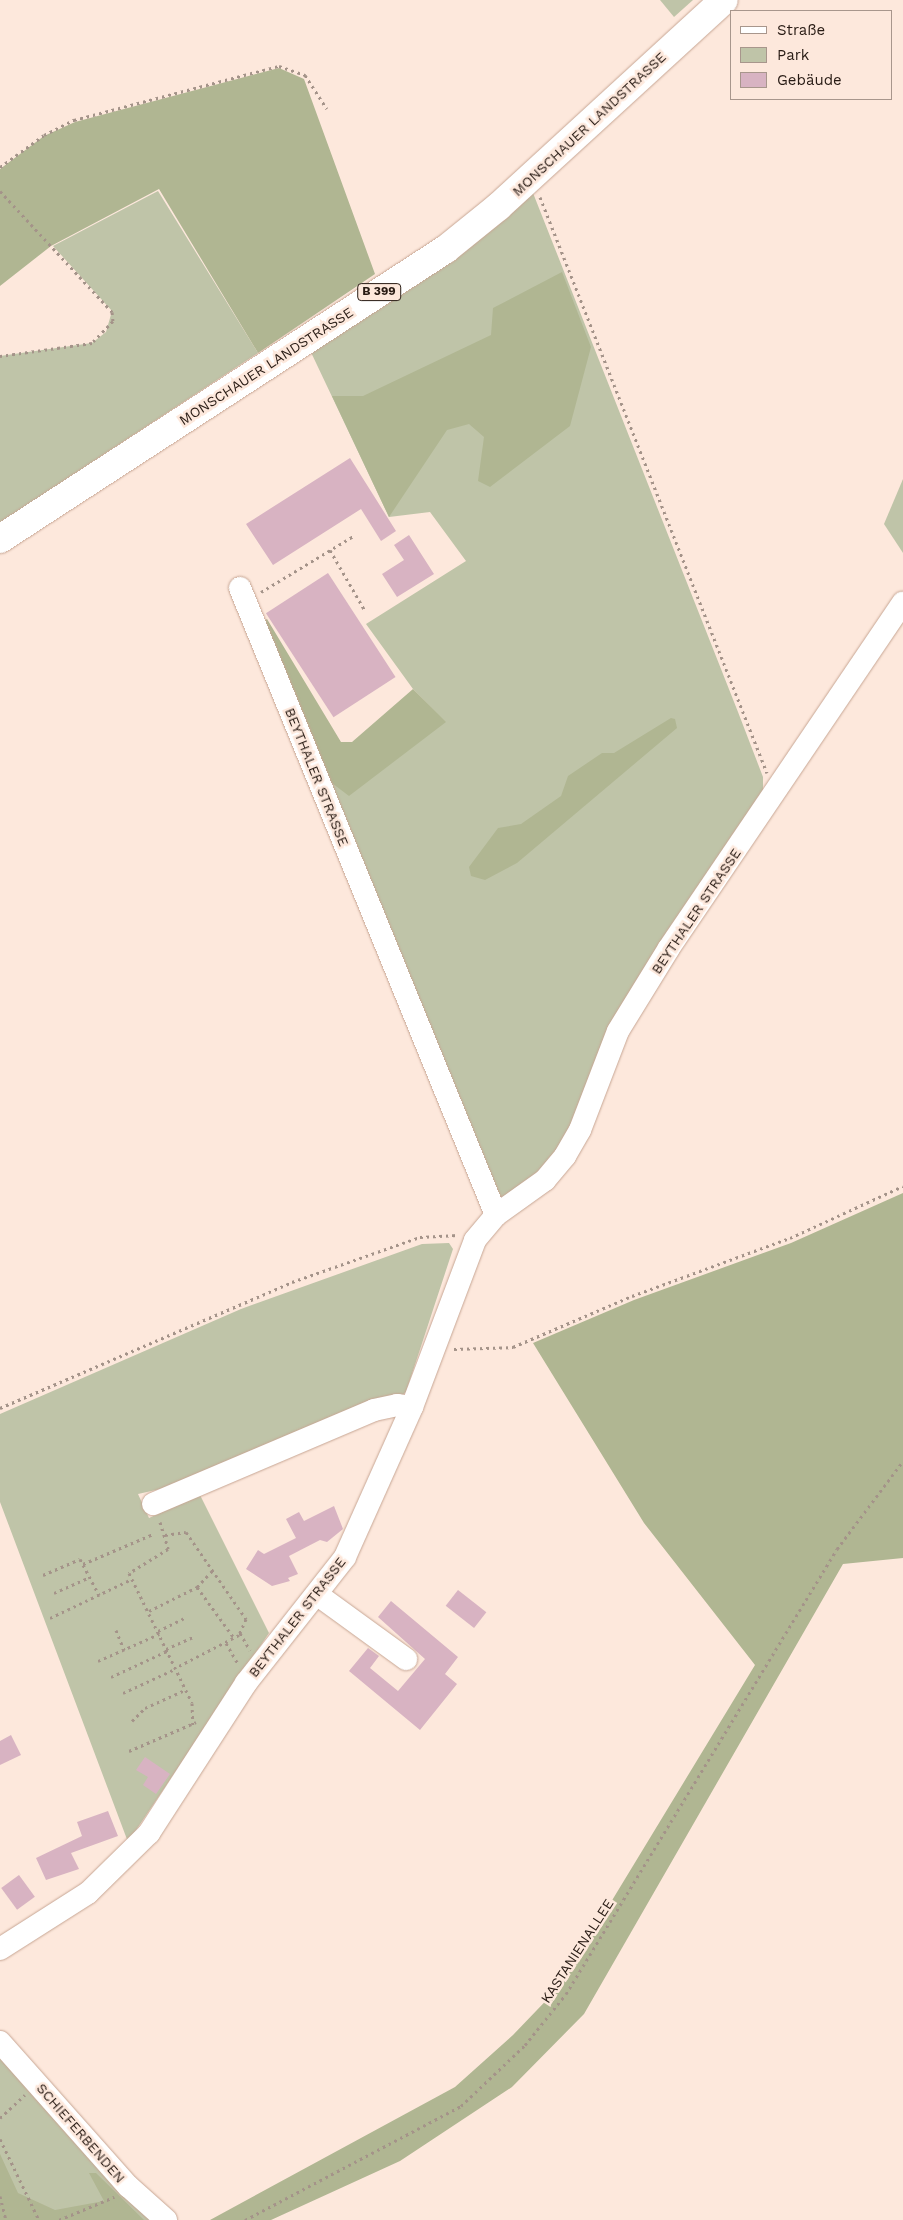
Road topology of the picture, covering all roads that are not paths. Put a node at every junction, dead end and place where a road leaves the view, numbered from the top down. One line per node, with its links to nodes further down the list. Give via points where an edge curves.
1 (724, 0): 2 (main road, MONSCHAUER LANDSTRASSE / B 399, via 498,207 446,249)
2 (0, 539)
3 (243, 595): 5 (street, BEYTHALER STRASSE)
4 (903, 603): 5 (street, BEYTHALER STRASSE, via 669,948 618,1031 580,1130 565,1156 545,1180)
5 (496, 1215): 6 (street, BEYTHALER STRASSE, via 475,1240)
6 (412, 1407): 7 (street, via 397,1405 374,1410); 8 (street, BEYTHALER STRASSE, via 360,1526)
7 (153, 1504)
8 (318, 1595): 9 (street); 10 (street, BEYTHALER STRASSE, via 246,1683 149,1833 88,1893)
9 (406, 1659)
10 (0, 1949)
11 (0, 2042): 12 (street, SCHIEFERBENDEN, via 128,2186)
12 (166, 2220)

